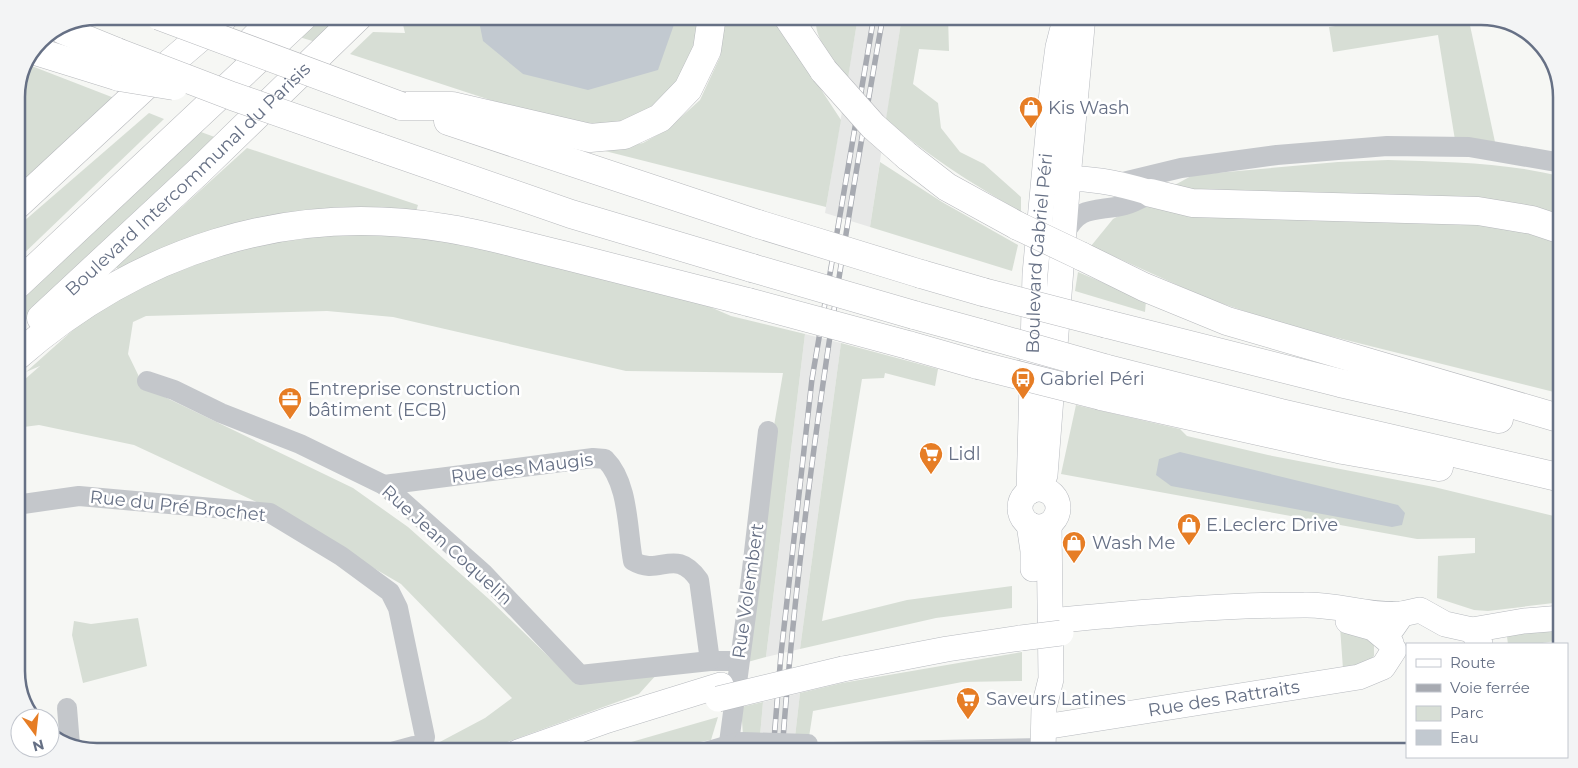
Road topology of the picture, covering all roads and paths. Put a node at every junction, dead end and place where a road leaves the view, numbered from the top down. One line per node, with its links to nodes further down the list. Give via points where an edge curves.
1 (183, 25): 13 (highway, bridge)
2 (214, 25): 20 (highway)
3 (267, 25): 22 (highway)
4 (294, 25): 23 (highway)
5 (350, 25): 16 (highway, Boulevard Intercommunal du Parisis)
6 (365, 25): 16 (highway)
7 (711, 25): 13 (highway, via 707,50 688,89 660,118 624,135 590,138 452,106)
8 (793, 25): 27 (highway, bridge, via 824,71 873,126 947,187 1018,226 1144,287 1227,321)
9 (1072, 25): 19 (main road, Boulevard Gabriel Péri, via 1058,47 1052,92)
10 (67, 32): 12 (highway)
11 (40, 53): 12 (highway)
12 (118, 64): 30 (highway, bridge, via 232,96 571,214 914,315 1104,368)
13 (402, 106): 28 (highway, bridge, via 758,224 983,292 1340,383)
14 (1235, 160): 15 (street, via 1387,146 1469,147); 17 (street, via 1180,168); 18 (street, via 1189,173)
15 (1553, 161)
16 (198, 172): 24 (highway, Boulevard Intercommunal du Parisis)
17 (1119, 183): 18 (main road); 19 (main road, via 1088,178)
18 (1151, 193): 19 (street, via 1128,204); 21 (highway, via 1192,203 1478,211)
19 (1059, 194): 33 (main road, Boulevard Gabriel Péri, via 1065,234 1044,470); 33 (main road, Boulevard Gabriel Péri, via 1035,274)
20 (25, 198)
21 (1553, 227)
22 (25, 269)
23 (25, 278)
24 (25, 332)
25 (25, 350): 32 (highway, bridge, via 110,289 193,249 265,229 331,222 389,222 446,228 748,302 1101,396 1343,450)
26 (147, 381): 31 (street, Rue Jean Coquelin, via 300,444)
27 (1553, 416)
28 (1553, 430)
29 (768, 431): 42 (street, Rue Volembert)
30 (1553, 476)
31 (384, 485): 41 (street, Rue Jean Coquelin, via 483,573 580,675); 41 (street, Rue des Maugis, via 592,458 605,459 620,480 632,561 642,566 681,563 691,569 699,580)
32 (1553, 486)
33 (1037, 491): 35 (main road, via 1022,500 1020,510 1024,521); 35 (main road, via 1055,497 1058,507 1056,517)
34 (25, 505): 46 (street, Rue du Pré Brochet, via 79,496 270,514 341,556 390,592 398,608)
35 (1039, 524): 44 (main road, via 1033,551 1035,683)
36 (1402, 614): 38 (main road, via 1303,605 1163,611); 39 (main road, via 1420,610); 40 (main road, via 1393,627)
37 (1553, 618): 39 (main road, via 1536,619)
38 (1061, 626): 40 (main road, via 1328,618 1366,625 1382,634); 47 (main road, bridge, via 1021,631 946,649 843,662 720,692 611,725)
39 (1476, 637)
40 (1397, 651): 44 (main road, Rue des Rattraits, via 1383,666 1359,677)
41 (710, 661): 42 (street, Rue Jean Coquelin)
42 (739, 661): 48 (street, Rue Volembert)
43 (67, 708): 45 (street)
44 (1043, 733): 49 (street)
45 (69, 737)
46 (425, 743)
47 (565, 743)
48 (731, 743)
49 (956, 743)

